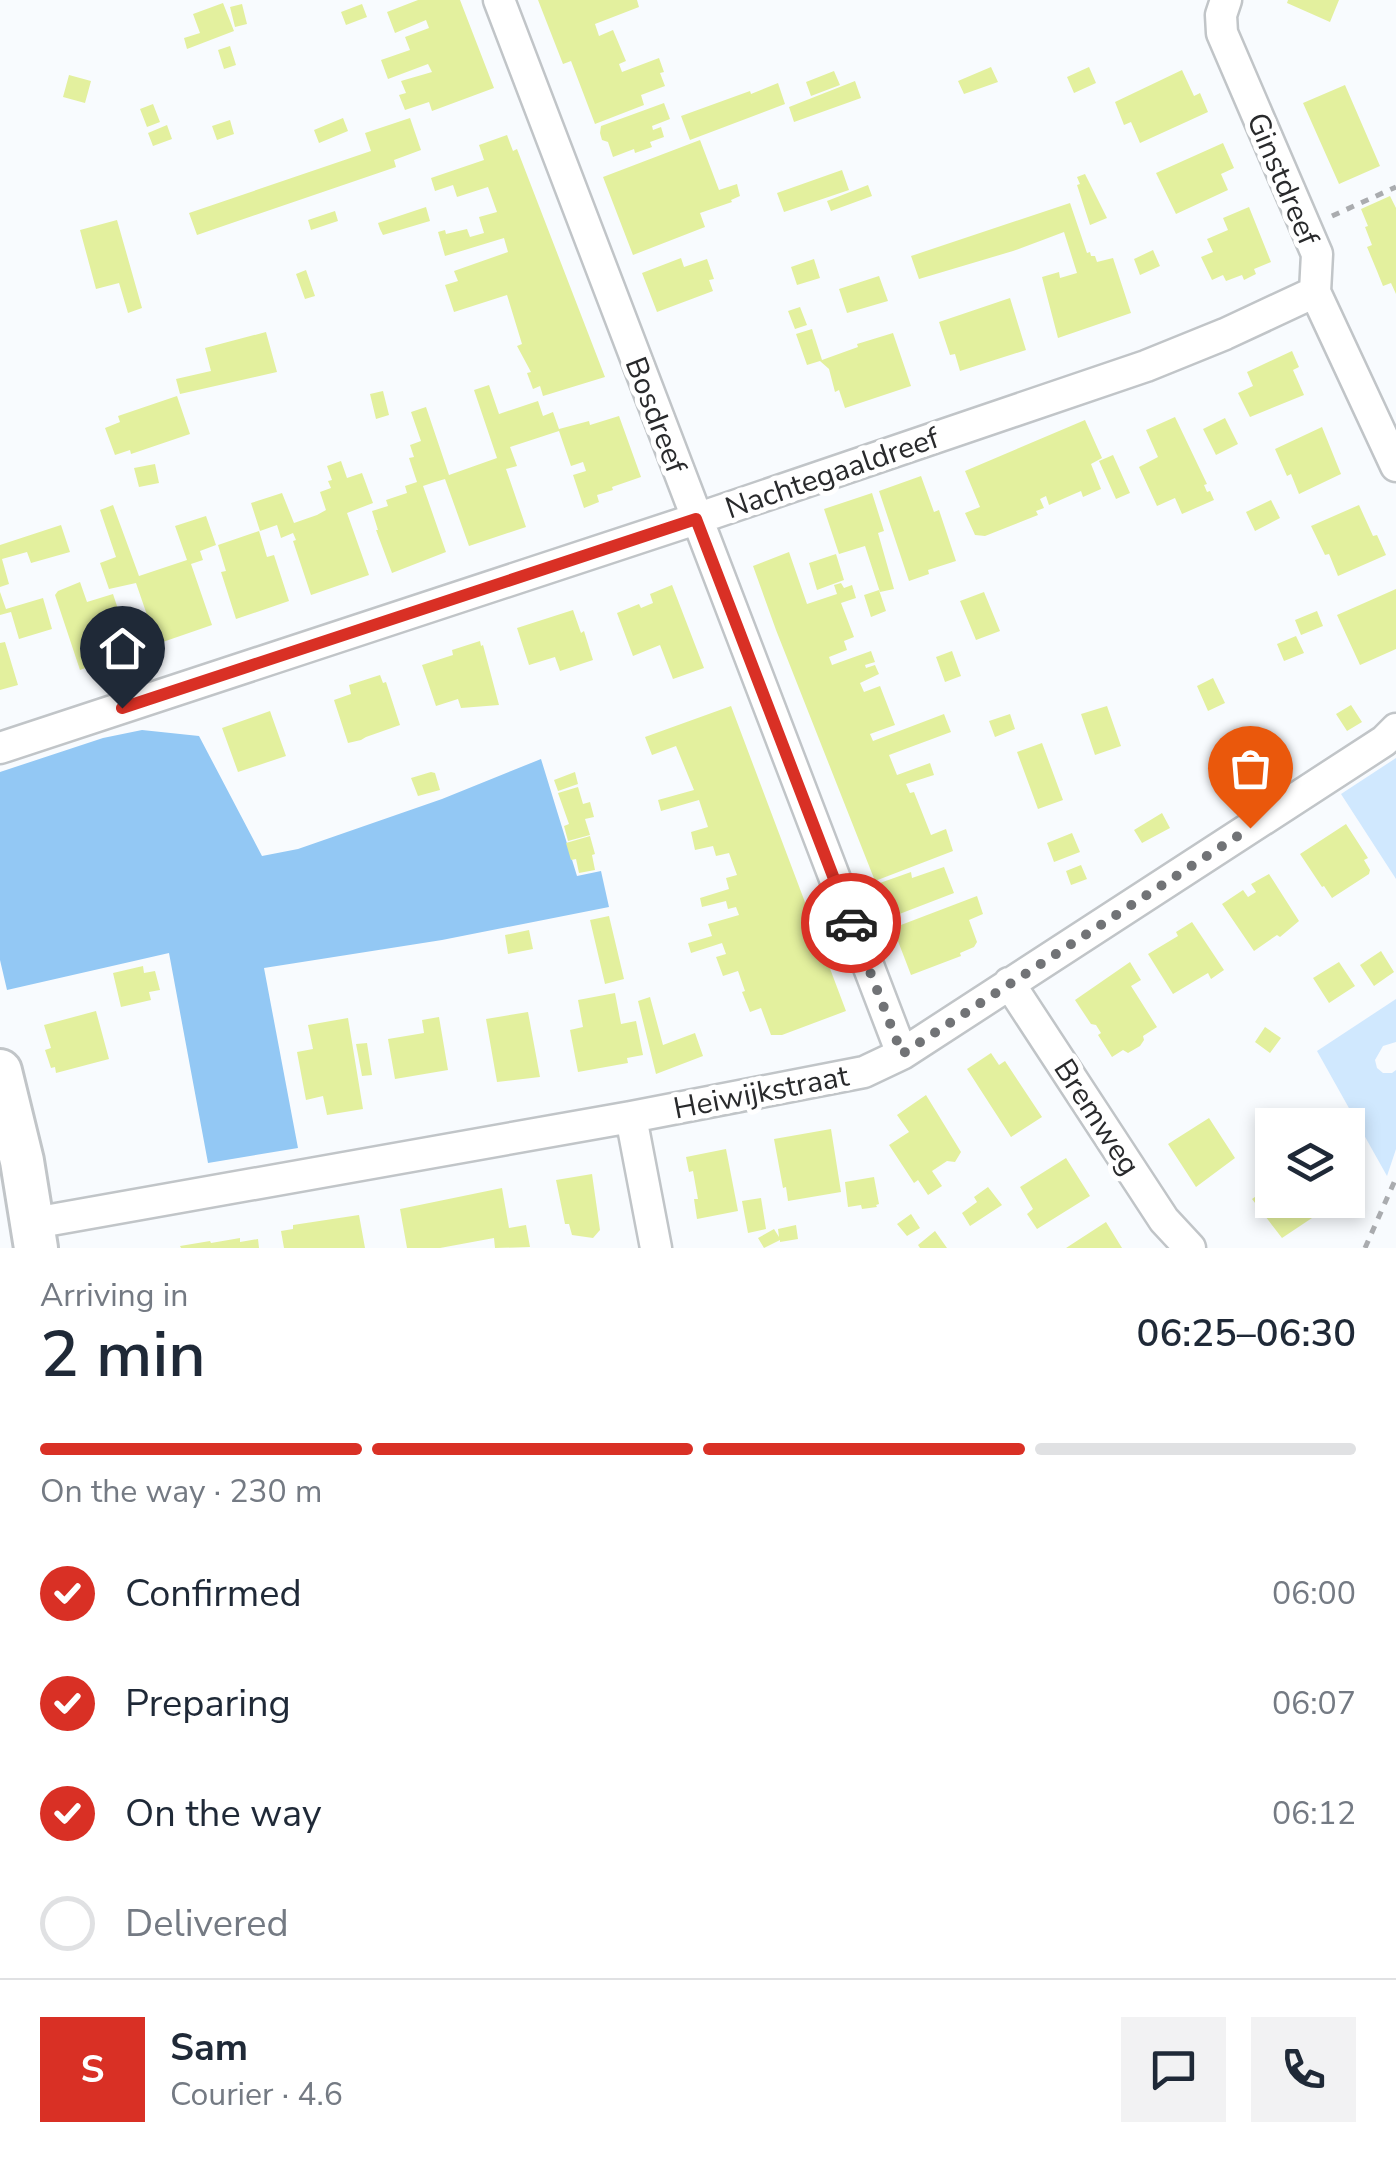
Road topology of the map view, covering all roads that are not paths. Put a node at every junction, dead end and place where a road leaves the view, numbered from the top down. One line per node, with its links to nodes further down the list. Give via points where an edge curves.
1 (498, 0): 5 (street, Bosdreef)
2 (1226, 0): 3 (street, Ginstdreef, via 1222,33 1316,254)
3 (1315, 292): 4 (street, Ginstdreef); 5 (street, Nachtegaaldreef, via 1146,366)
4 (1396, 466)
5 (696, 519): 7 (street, Nachtegaaldreef); 9 (street, Bosdreef)
6 (1396, 729): 8 (street, Heiwijkstraat)
7 (0, 748)
8 (1009, 983): 9 (street, Heiwijkstraat); 14 (street, Bremweg, via 1164,1220)
9 (902, 1054): 11 (street, Heiwijkstraat, via 864,1072)
10 (0, 1071): 12 (street)
11 (631, 1117): 12 (street, Heiwijkstraat); 13 (street)
12 (35, 1236)
13 (656, 1248)
14 (1190, 1248)

